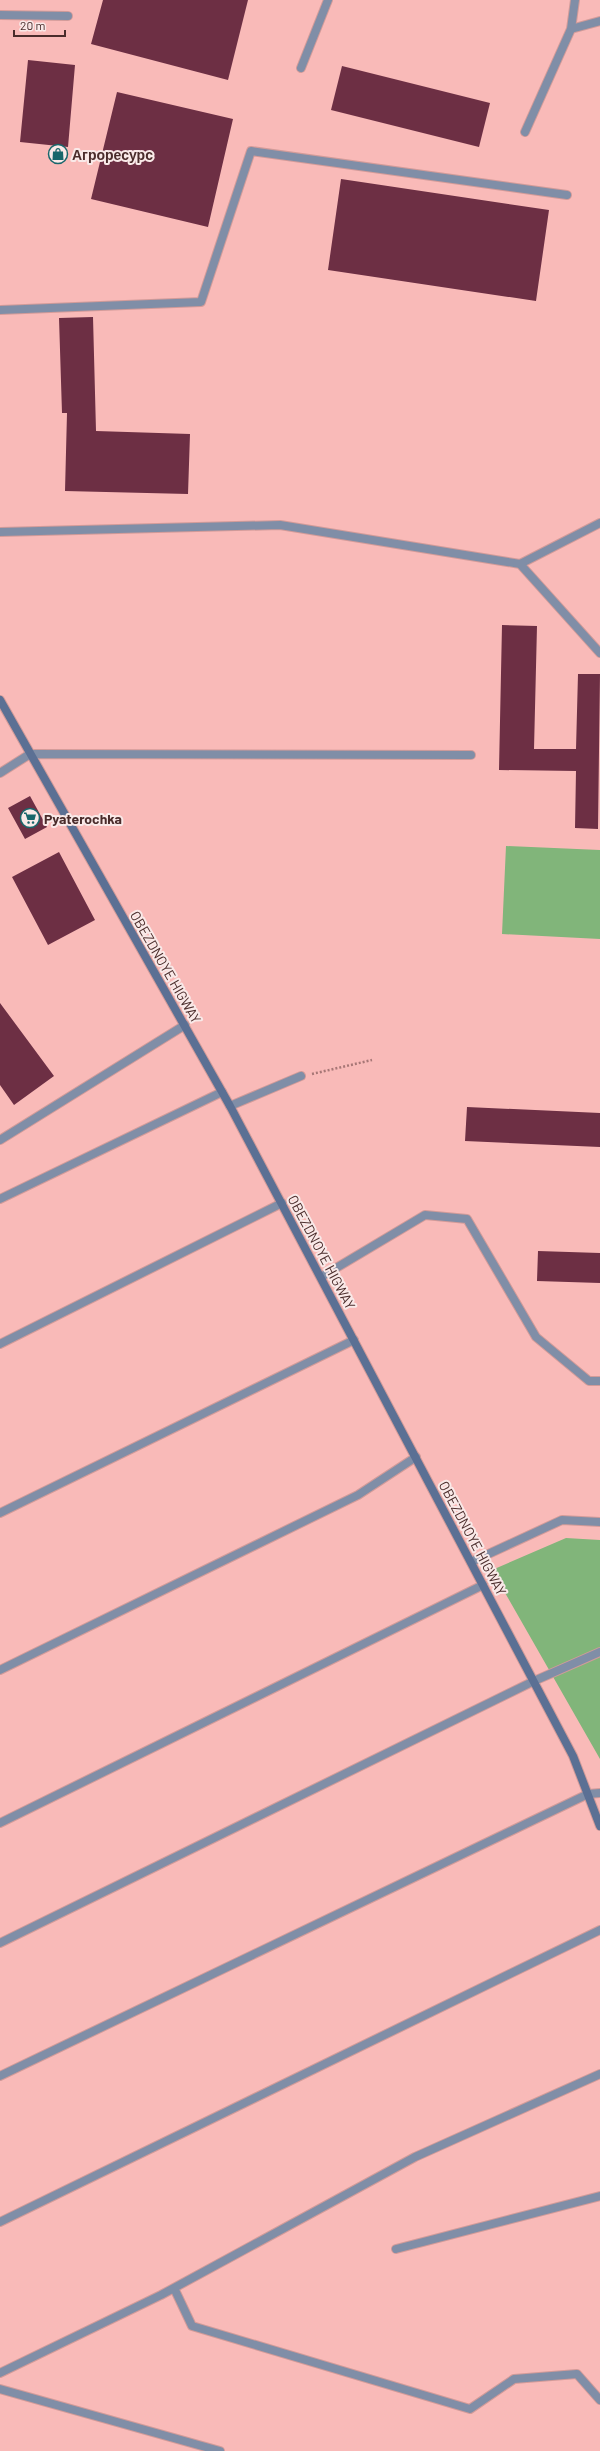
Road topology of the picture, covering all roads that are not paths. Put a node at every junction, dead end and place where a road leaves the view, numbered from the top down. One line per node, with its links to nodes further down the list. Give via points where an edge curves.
1 (328, 0): 7 (street)
2 (575, 0): 6 (street)
3 (0, 15): 4 (street)
4 (68, 16)
5 (600, 21): 6 (street)
6 (571, 29): 8 (street)
7 (301, 68)
8 (524, 132)
9 (567, 195): 10 (street, via 251,151 201,302)
10 (0, 310)
11 (600, 523): 13 (street)
12 (0, 532): 13 (street, via 280,525)
13 (520, 564): 14 (street)
14 (600, 653)
15 (0, 700): 16 (main road, OBEZDNOYE HIGWAY)
16 (30, 754): 17 (street); 18 (street); 19 (main road, OBEZDNOYE HIGWAY)
17 (471, 755)
18 (0, 773)
19 (185, 1026): 21 (main road, OBEZDNOYE HIGWAY); 23 (street)
20 (301, 1076): 22 (street)
21 (222, 1092): 22 (main road, OBEZDNOYE HIGWAY); 24 (street)
22 (230, 1106): 25 (main road, OBEZDNOYE HIGWAY)
23 (0, 1140)
24 (0, 1199)
25 (282, 1203): 26 (main road, OBEZDNOYE HIGWAY); 28 (street)
26 (321, 1277): 27 (main road, OBEZDNOYE HIGWAY); 29 (street, via 425,1215 467,1219 536,1337 589,1381)
27 (354, 1340): 30 (main road, OBEZDNOYE HIGWAY); 31 (street)
28 (0, 1344)
29 (600, 1381)
30 (416, 1457): 33 (main road, OBEZDNOYE HIGWAY); 36 (street, via 358,1495)
31 (0, 1513)
32 (600, 1522): 33 (street, via 562,1520)
33 (471, 1562): 34 (main road, OBEZDNOYE HIGWAY)
34 (483, 1585): 37 (main road, OBEZDNOYE HIGWAY); 40 (street)
35 (600, 1652): 37 (street)
36 (0, 1670)
37 (534, 1681): 39 (main road, OBEZDNOYE HIGWAY, via 574,1756); 43 (street)
38 (600, 1793): 39 (street)
39 (588, 1794): 41 (main road, OBEZDNOYE HIGWAY); 45 (street)
40 (0, 1823)
41 (600, 1826)
42 (600, 1930): 47 (street)
43 (0, 1943)
44 (600, 2074): 49 (street, via 415,2157)
45 (0, 2076)
46 (600, 2196): 48 (street)
47 (0, 2222)
48 (396, 2249)
49 (174, 2288): 50 (street); 52 (street, via 192,2326 470,2409 514,2379 577,2374)
50 (0, 2373)
51 (0, 2388): 53 (street)
52 (600, 2400)
53 (220, 2451)

